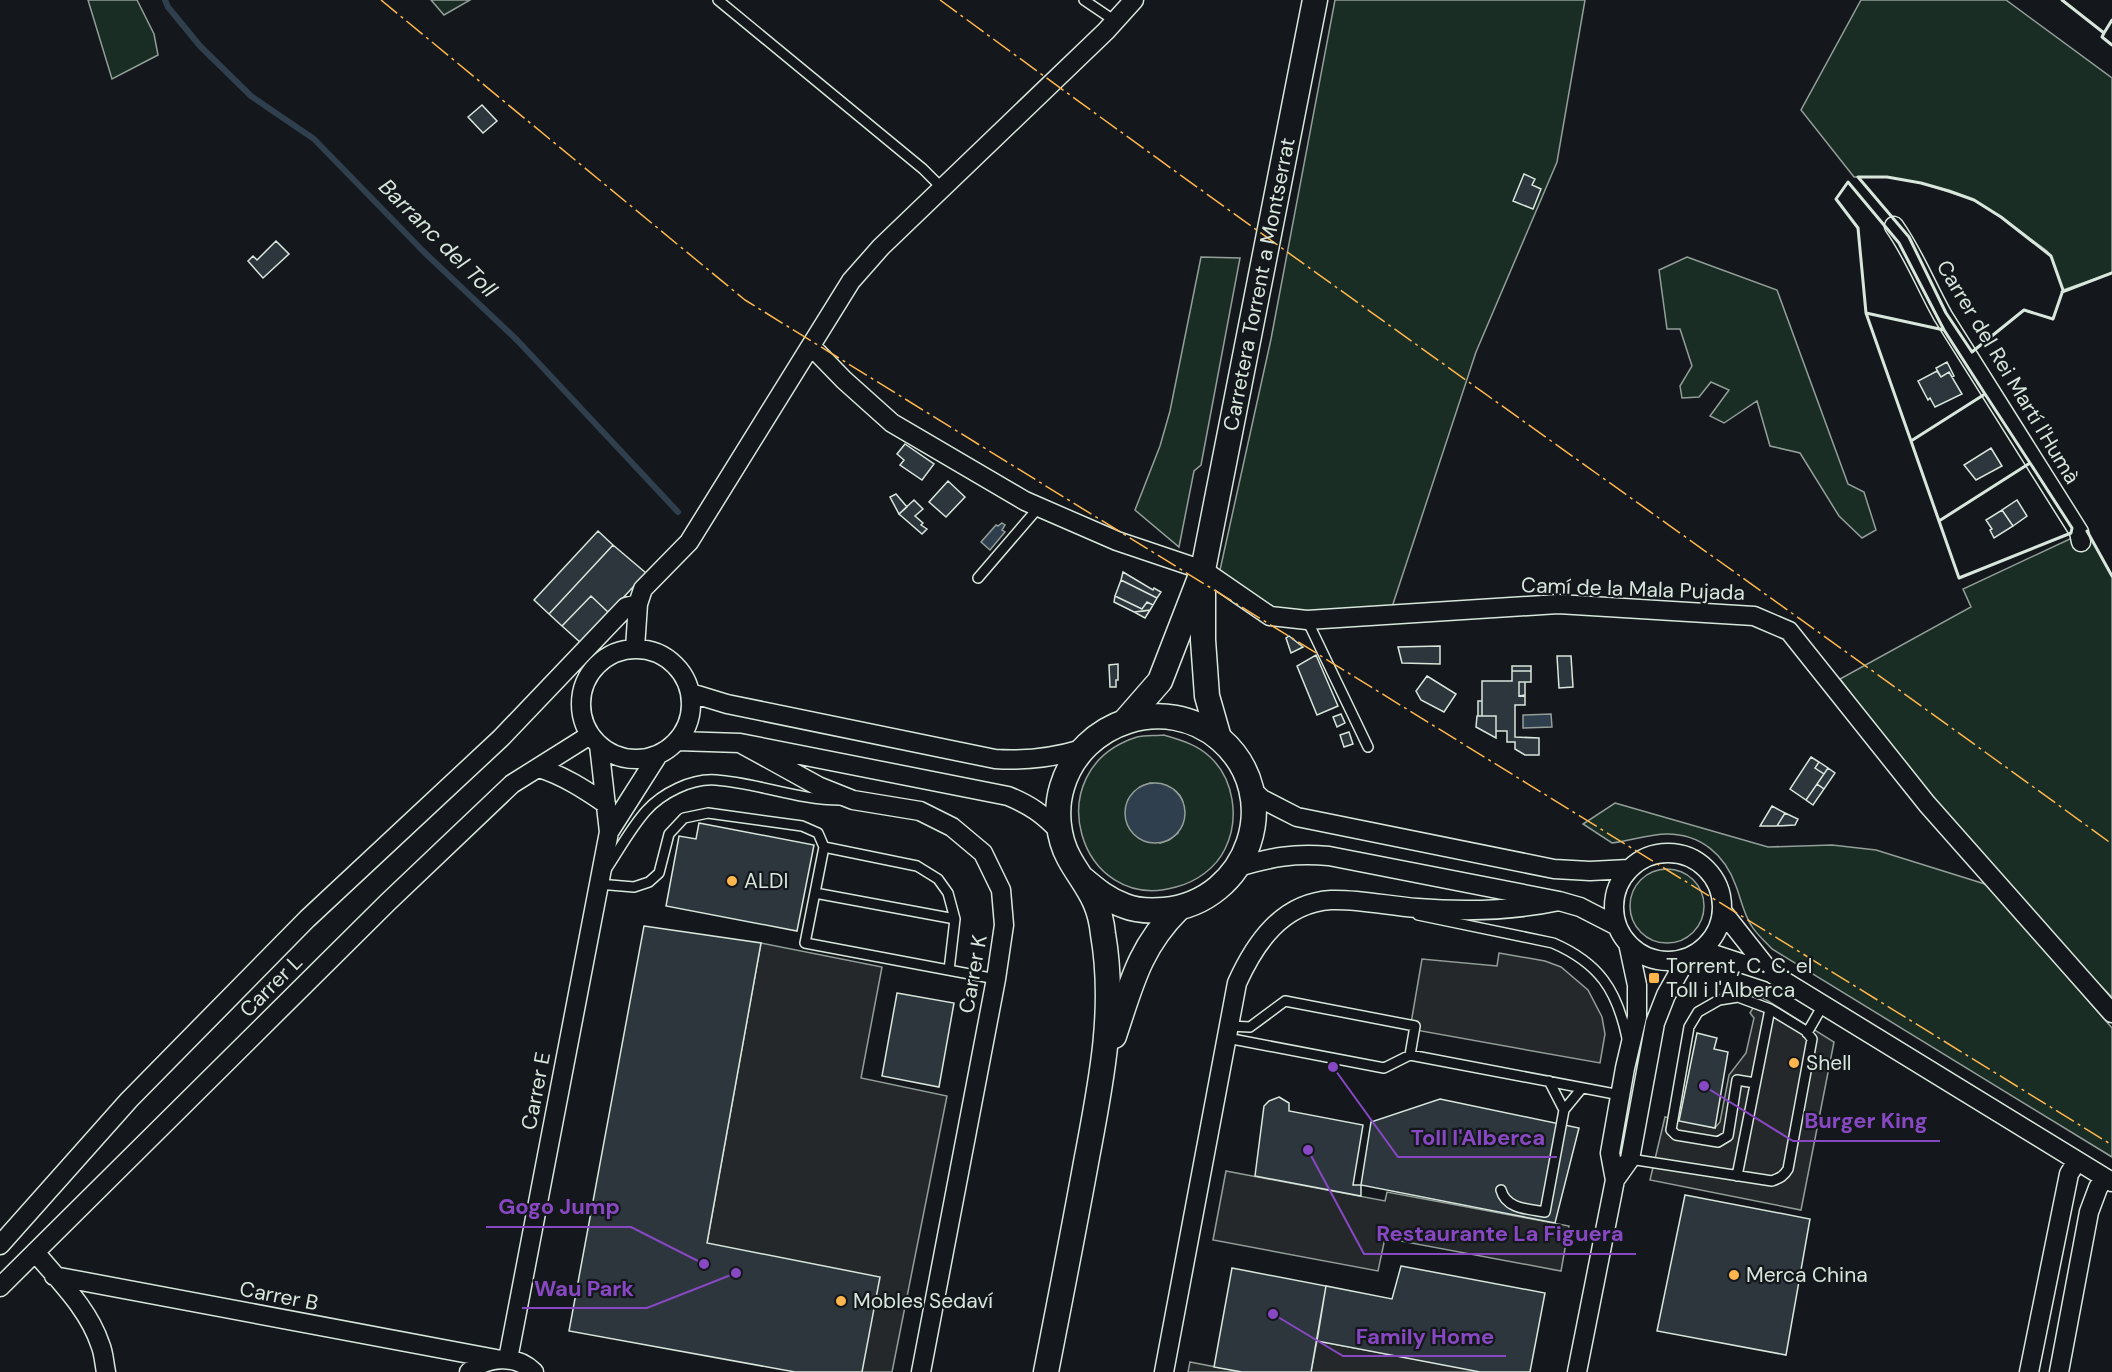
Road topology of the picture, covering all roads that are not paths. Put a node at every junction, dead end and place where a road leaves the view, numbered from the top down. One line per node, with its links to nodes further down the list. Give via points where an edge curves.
1 (718, 0): 6 (lane)
2 (1084, 0): 5 (lane)
3 (1134, 0): 5 (street)
4 (1315, 0): 11 (main road, Carretera Torrent a Montserrat)
5 (1115, 21): 6 (street)
6 (943, 189): 8 (street, via 851,281)
7 (1894, 226): 10 (street, Carrer del Rei Martí l'Humà, via 1943,316 2079,532)
8 (811, 346): 9 (street, Camí de la Mala Pujada, via 892,423); 13 (street, via 689,542 643,589)
9 (1039, 507): 11 (street, Camí de la Mala Pujada, via 1117,541); 12 (lane)
10 (2081, 542)
11 (1203, 570): 14 (street, Camí de la Mala Pujada, via 1270,616); 17 (main road, via 1160,681); 18 (main road, via 1207,696)
12 (978, 578)
13 (638, 604): 15 (street); 67 (street, via 626,606 501,738 307,919 129,1100)
14 (1307, 620): 22 (lane); 50 (street, Camí de la Mala Pujada, via 1558,604 1754,616 1789,631 1927,804)
15 (635, 648): 16 (street, via 654,651 676,665); 19 (street, via 615,652 594,667 584,683 580,702 584,726)
16 (691, 693): 20 (street, via 692,712); 23 (street, via 727,704 995,759 1053,758)
17 (1126, 720): 18 (main road, via 1175,717); 23 (main road, via 1102,732)
18 (1219, 738): 26 (main road, via 1244,770)
19 (594, 740): 24 (street, via 612,755 631,760); 25 (street, Carrer L); 28 (street)
20 (678, 741): 21 (street); 24 (street)
21 (740, 743): 27 (street, Carrer K); 30 (street, via 1008,796 1030,805)
22 (1368, 747)
23 (1082, 749): 30 (main road, via 1061,788)
24 (658, 755): 29 (street)
25 (539, 768): 28 (street, via 562,776); 68 (street, Carrer L, via 512,784 388,902)
26 (1251, 789): 32 (main road, via 1254,816 1250,842); 33 (street, via 1297,817 1554,868)
27 (852, 800): 35 (lane, via 818,800 714,780 691,783 666,794 646,810); 47 (street, Carrer K, via 920,811 952,827 983,852 1001,891 1004,925)
28 (606, 804): 29 (street)
29 (609, 832): 35 (street, Carrer E)
30 (1060, 832): 34 (main road, via 1068,857)
31 (824, 847): 35 (lane, via 818,833 802,826 708,813 684,818 669,834 659,873 649,882 634,887); 36 (lane); 41 (lane, via 917,866 938,879 948,894)
32 (1238, 867): 37 (street, via 1300,854 1329,856); 39 (main road, via 1222,886)
33 (1629, 869): 40 (street, via 1642,858 1658,853 1691,857 1715,879); 42 (street, via 1614,896)
34 (1083, 879): 39 (main road, via 1103,896 1127,907 1152,911); 55 (main road, via 1096,904 1103,934 1108,986)
35 (598, 882): 71 (street, Carrer E)
36 (815, 893): 41 (lane); 45 (lane, via 805,943)
37 (1559, 901): 38 (street, via 1488,910); 42 (street)
38 (1396, 907): 51 (street, via 1329,900 1280,920 1249,956 1237,983); 53 (lane, via 1422,917 1553,943 1573,952 1606,980 1616,1000)
39 (1179, 909): 55 (main road, via 1157,932 1140,960)
40 (1722, 911): 44 (street, via 1716,933); 46 (street)
41 (955, 919): 45 (lane)
42 (1617, 926): 43 (street)
43 (1628, 943): 44 (street, via 1655,960 1671,961); 53 (street, via 1637,985 1636,1017)
44 (1694, 954): 46 (street); 61 (street, via 1666,995 1655,1023)
45 (949, 970): 47 (lane)
46 (1771, 974): 48 (street)
47 (996, 979): 76 (street, Carrer K)
48 (1823, 1005): 52 (lane); 62 (street)
49 (1770, 1009): 52 (lane); 57 (lane); 57 (lane, via 1738,997 1719,1000 1698,1012 1689,1026 1671,1130 1676,1135 1718,1142 1728,1136 1737,1080)
50 (2112, 1013)
51 (1228, 1032): 54 (lane, via 1384,1068); 54 (lane, via 1250,1027 1285,1001 1415,1026); 78 (street)
52 (1807, 1033): 63 (lane, via 1812,1039 1788,1169 1772,1181)
53 (1629, 1048): 59 (street)
54 (1410, 1055): 56 (lane)
55 (1105, 1061): 77 (main road)
56 (1549, 1082): 58 (lane); 60 (lane)
57 (1755, 1083): 63 (lane)
58 (1582, 1088): 59 (lane); 60 (lane)
59 (1620, 1095): 64 (street, via 1610,1153)
60 (1564, 1110): 66 (lane, via 1545,1212 1511,1205 1503,1198)
61 (1630, 1159): 63 (lane); 64 (street)
62 (2078, 1161): 65 (street); 80 (street, via 2068,1174)
63 (1737, 1176)
64 (1615, 1180): 79 (street)
65 (2108, 1180): 81 (street, via 2098,1188 2089,1212)
66 (1502, 1190)
67 (0, 1245)
68 (35, 1252): 69 (street); 70 (street, Carrer L)
69 (54, 1276): 71 (street, Carrer B); 73 (street, via 81,1305 95,1329)
70 (0, 1287)
71 (502, 1359): 72 (street, Carrer B); 74 (street, via 483,1363)
72 (532, 1370): 75 (street)
73 (106, 1372)
74 (469, 1372)
75 (550, 1372)
76 (921, 1372)
77 (1046, 1372)
78 (1164, 1372)
79 (1577, 1372)
80 (2029, 1372)
81 (2059, 1372)

